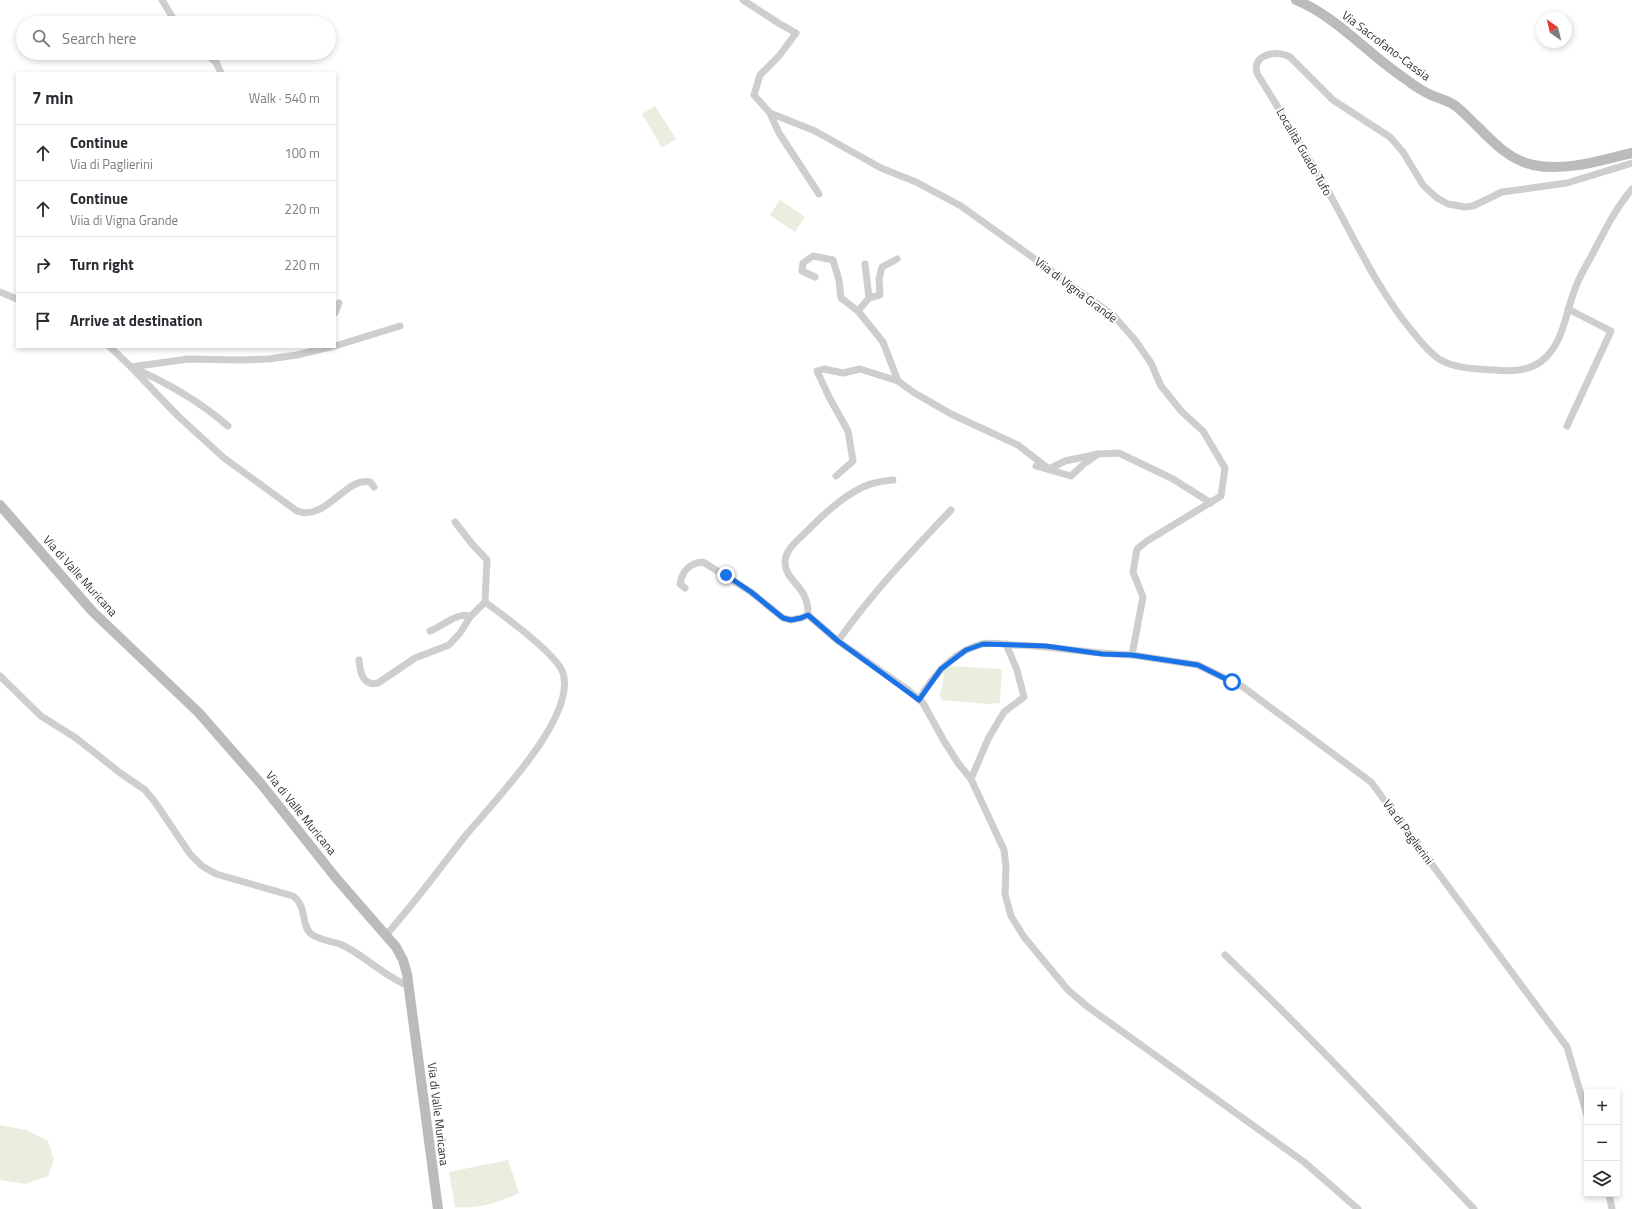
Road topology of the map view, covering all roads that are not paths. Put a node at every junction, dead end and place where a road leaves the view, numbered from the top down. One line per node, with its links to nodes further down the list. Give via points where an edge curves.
1 (162, 0): 4 (street)
2 (743, 0): 7 (street, Viia di Vigna Grande, via 796,33 779,56 760,75 754,95)
3 (1296, 0): 8 (street, Via Sacrofano-Cassia, via 1322,14 1408,81 1453,104 1498,147 1517,160 1535,166 1557,167)
4 (172, 16)
5 (214, 60): 6 (street)
6 (221, 72)
7 (770, 113): 11 (street, via 779,133); 38 (street, Viia di Vigna Grande, via 815,131 881,168 916,182 961,206 1113,315 1147,357 1161,386 1182,412 1203,431 1225,468 1221,496)
8 (1626, 158): 9 (street, Località Guado Tufo); 19 (street, Località Guado Tufo, via 1567,183 1502,192 1473,206 1448,204 1423,185 1393,140 1328,96 1290,57 1284,54 1271,54 1263,57 1257,64 1258,75 1308,156 1388,299 1410,329 1434,355 1446,362 1465,367 1505,371 1528,368 1551,352)
9 (1632, 163)
10 (1632, 189): 19 (street, Località Guado Tufo, via 1604,232 1577,284)
11 (819, 194)
12 (897, 260): 16 (street, via 882,267 879,279 880,295)
13 (865, 264): 16 (street)
14 (815, 277): 21 (street, via 802,271 803,263 813,256 833,260 841,298)
15 (0, 292): 17 (street)
16 (868, 298): 21 (street)
17 (16, 299)
18 (339, 303): 20 (street)
19 (1568, 309): 31 (street, via 1611,331)
20 (336, 310)
21 (858, 311): 29 (street, via 883,342)
22 (400, 326): 23 (street)
23 (336, 346)
24 (111, 348): 28 (street)
25 (297, 348): 27 (street)
26 (321, 348): 27 (street)
27 (297, 355): 28 (street, via 247,360 188,359)
28 (131, 367): 30 (street, via 180,391); 37 (street, via 178,416 224,458 297,511 323,508 338,495 361,482 368,481)
29 (898, 381): 34 (street, via 951,414 1018,445); 35 (street, via 860,369 843,373 824,369 817,371 848,431 853,461)
30 (228, 426)
31 (1567, 426)
32 (1098, 454): 34 (street, via 1065,461); 34 (street, via 1071,476); 38 (street, via 1119,453 1173,479)
33 (1036, 466): 34 (street)
34 (1049, 469)
35 (836, 476)
36 (893, 480): 44 (street, via 879,481 864,487 835,504 788,552 785,562 787,572 806,597)
37 (374, 487)
38 (1211, 503): 49 (street, Viia di Vigna Grande, via 1137,549 1134,572 1143,597)
39 (0, 505): 54 (street, Via di Valle Muricana, via 92,611 207,722)
40 (951, 510): 47 (street, via 877,590)
41 (455, 522): 43 (street, via 487,560)
42 (685, 588): 44 (street, via 680,584 684,572 690,565 703,562 751,592 783,618 791,620)
43 (485, 602): 45 (street); 54 (street, via 558,663 565,690 553,722 523,766 414,904)
44 (808, 615): 47 (street)
45 (470, 617): 46 (street, via 467,614 462,615); 50 (street, via 449,645 411,660 378,683 371,684 365,681)
46 (430, 631)
47 (838, 641): 52 (street)
48 (1006, 644): 49 (street); 52 (street, via 983,644 966,650 941,669); 53 (street, via 1017,670 1024,697 1004,712 988,739)
49 (1132, 655): 57 (street, Via di Paglierini, via 1198,665 1243,687 1371,782 1567,1048)
50 (359, 660)
51 (0, 676): 56 (street, via 42,716 145,790 190,854 202,866 221,875 293,896 302,908 307,928 312,935 346,947)
52 (919, 700): 53 (street, via 958,763)
53 (971, 779): 60 (street, via 1004,850 1005,894 1011,916 1024,937 1068,990 1304,1162)
54 (386, 935): 56 (street, Via di Valle Muricana, via 403,960)
55 (1225, 956): 61 (street)
56 (409, 986): 59 (street, Via di Valle Muricana)
57 (1584, 1105)
58 (1610, 1197): 62 (street)
59 (438, 1209)
60 (1358, 1209)
61 (1474, 1209)
62 (1612, 1209)

